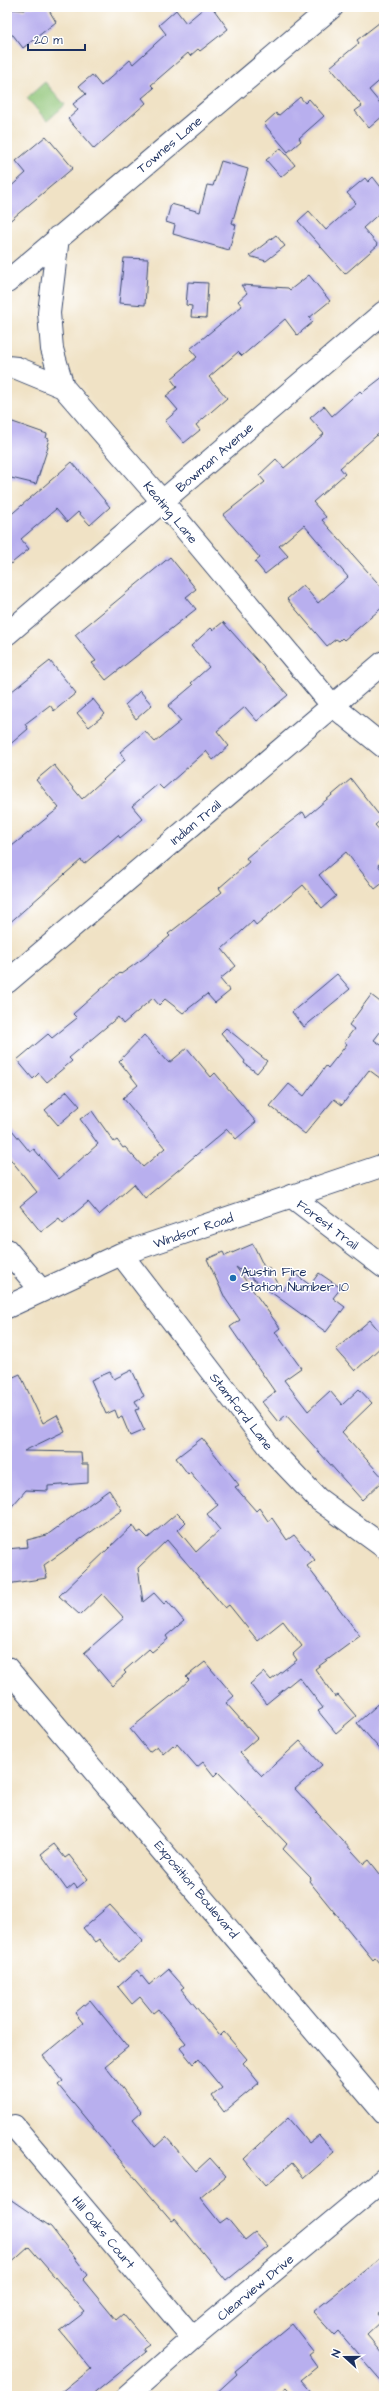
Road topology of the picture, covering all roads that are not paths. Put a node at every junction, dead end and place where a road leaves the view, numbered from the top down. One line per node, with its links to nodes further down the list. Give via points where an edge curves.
1 (332, 7): 2 (street, Townes Lane)
2 (58, 237): 3 (street, Townes Lane); 6 (street, Keating Lane, via 49,313 52,349)
3 (7, 282)
4 (384, 312): 7 (street, Bowman Avenue)
5 (7, 367): 6 (street, via 17,368)
6 (62, 387): 7 (street, Keating Lane)
7 (162, 502): 8 (street, Bowman Avenue); 10 (street, Keating Lane)
8 (7, 634)
9 (384, 662): 10 (street, Indian Trail)
10 (332, 705): 11 (street, Keating Lane); 12 (street, Indian Trail)
11 (384, 747)
12 (7, 982)
13 (384, 1165): 14 (street, Windsor Road)
14 (290, 1196): 16 (street, Windsor Road); 17 (street, Forest Trail)
15 (7, 1250): 18 (street)
16 (121, 1254): 18 (street, Windsor Road); 20 (street, Stamford Lane, via 274,1453 318,1499)
17 (384, 1267)
18 (41, 1290): 19 (street, Windsor Road)
19 (7, 1307)
20 (382, 1542)
21 (7, 1668): 22 (street, Exposition Boulevard)
22 (384, 2113)
23 (14, 2126): 25 (street, Hill Oaks Court)
24 (384, 2179): 25 (street, Clearview Drive)
25 (193, 2338): 26 (street, Clearview Drive)
26 (127, 2396)

